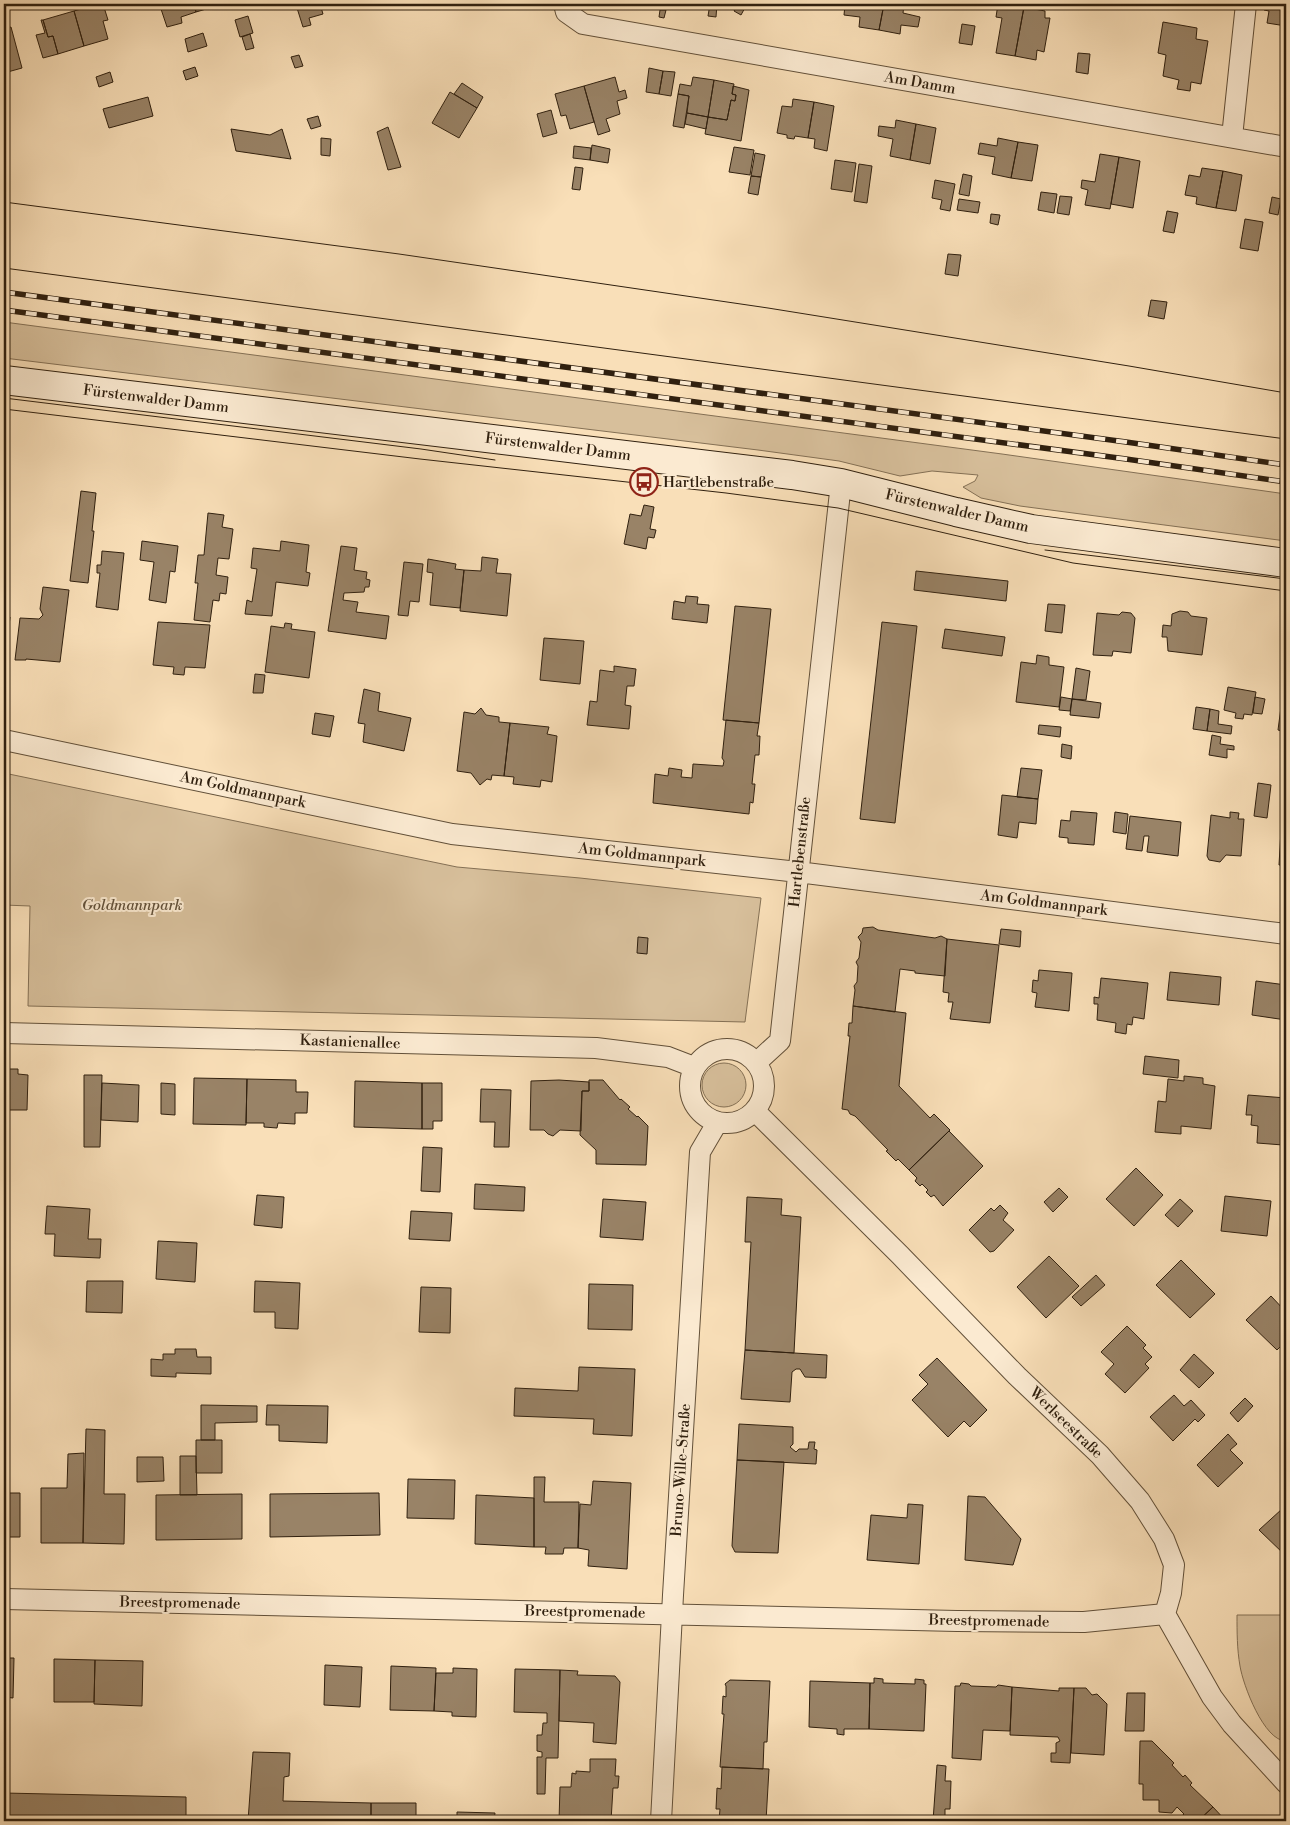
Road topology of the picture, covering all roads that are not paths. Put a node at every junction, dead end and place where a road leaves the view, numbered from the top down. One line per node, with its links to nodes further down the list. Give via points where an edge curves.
1 (564, 4): 3 (street, Am Damm, via 566,12 583,24)
2 (1246, 4): 3 (street)
3 (1232, 137): 4 (street, Am Damm)
4 (1286, 147)
5 (4, 380): 6 (main road, Fürstenwalder Damm)
6 (841, 483): 7 (main road, Fürstenwalder Damm, via 1031,529); 9 (street, Hartlebenstraße)
7 (1286, 563)
8 (4, 740): 9 (street, Am Goldmannpark, via 452,834)
9 (798, 872): 10 (street, Am Goldmannpark); 12 (street, Hartlebenstraße, via 780,1041)
10 (1286, 934)
11 (4, 1033): 13 (street, Kastanienallee, via 596,1048 668,1057)
12 (756, 1063): 13 (street, via 742,1052 724,1048 707,1054); 14 (street, via 764,1080 763,1097)
13 (694, 1067): 15 (street, via 689,1083 692,1100 702,1115)
14 (755, 1112): 15 (street, via 736,1123); 18 (street, Werlseestraße, via 1100,1455 1140,1501 1164,1539 1174,1565)
15 (717, 1123): 17 (street, Bruno-Wille-Straße, via 700,1152)
16 (4, 1599): 17 (street, Breestpromenade)
17 (672, 1614): 18 (street, Breestpromenade, via 1084,1622); 20 (street, Bruno-Wille-Straße)
18 (1165, 1614): 19 (street, via 1212,1697)
19 (1286, 1783)
20 (662, 1821)

